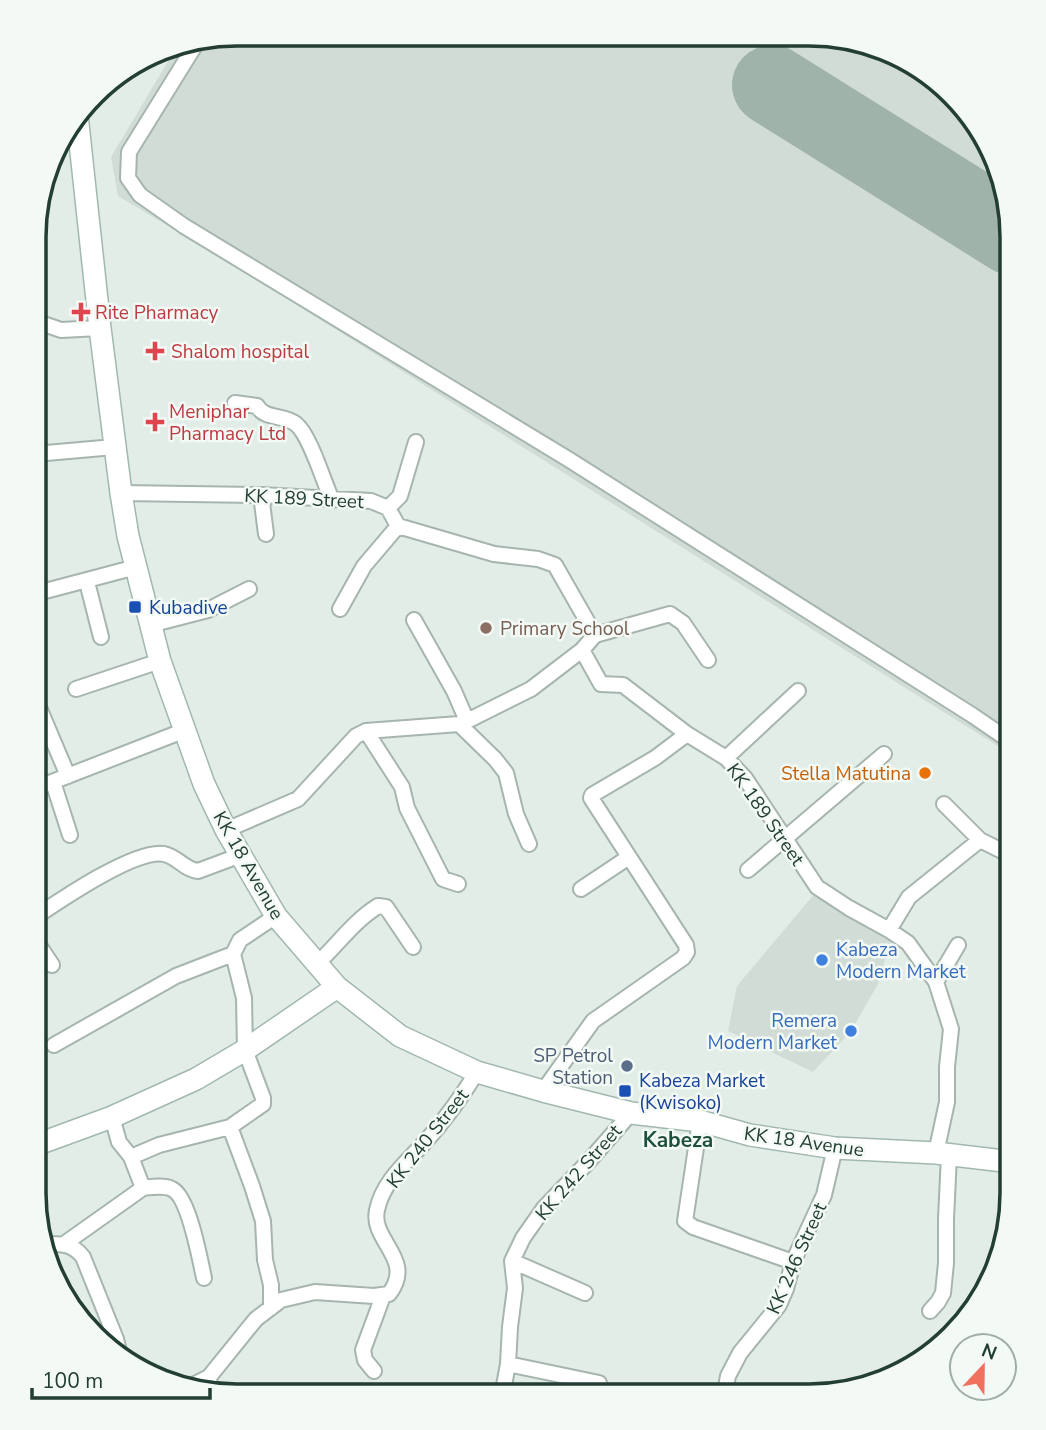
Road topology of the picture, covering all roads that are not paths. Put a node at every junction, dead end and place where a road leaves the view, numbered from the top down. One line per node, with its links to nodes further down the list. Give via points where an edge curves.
1 (191, 51): 34 (street, via 129,152 128,178 140,195 580,466)
2 (78, 130): 4 (main road, KK 18 Avenue)
3 (46, 325): 4 (street, via 61,330)
4 (100, 328): 7 (main road, KK 18 Avenue)
5 (235, 403): 11 (street, via 257,406 264,413 297,424)
6 (416, 442): 12 (street, via 400,496)
7 (114, 447): 8 (street); 9 (main road, KK 18 Avenue)
8 (46, 453)
9 (121, 493): 10 (street, KK 189 Street); 15 (main road, KK 18 Avenue)
10 (261, 495): 11 (street, KK 189 Street); 14 (street)
11 (331, 500): 12 (street, KK 189 Street, via 371,501)
12 (388, 508): 13 (street, KK 189 Street)
13 (398, 526): 19 (street, via 364,566); 22 (street, via 494,554 555,565)
14 (265, 534)
15 (136, 567): 16 (street); 21 (main road, KK 18 Avenue)
16 (87, 582): 18 (street); 23 (street)
17 (249, 589): 21 (street, via 208,610)
18 (46, 591)
19 (340, 609)
20 (414, 620): 29 (street, via 454,691)
21 (150, 625): 26 (main road, KK 18 Avenue)
22 (595, 635): 24 (street); 25 (street, via 670,614 683,623)
23 (101, 637)
24 (582, 650): 29 (street, via 531,689); 33 (street, KK 189 Street, via 601,684 623,685)
25 (708, 660)
26 (160, 661): 27 (street); 31 (main road, KK 18 Avenue)
27 (76, 689)
28 (798, 691): 36 (street)
29 (463, 722): 32 (street); 45 (street, via 506,773)
30 (46, 724): 37 (street)
31 (183, 730): 37 (street); 41 (main road, KK 18 Avenue)
32 (366, 731): 41 (street, via 298,799); 50 (street, via 402,787 407,808 443,879)
33 (687, 734): 36 (street, KK 189 Street); 48 (street, via 592,795)
34 (1000, 734)
35 (884, 754): 43 (street)
36 (726, 758): 43 (street, KK 189 Street, via 745,778)
37 (68, 776): 38 (street)
38 (53, 782): 39 (street); 42 (street)
39 (46, 785)
40 (944, 804): 44 (street)
41 (226, 830): 47 (main road, KK 18 Avenue)
42 (70, 835)
43 (785, 840): 49 (street); 54 (street, KK 189 Street, via 817,887)
44 (980, 840): 46 (street); 54 (street, via 909,897)
45 (529, 844)
46 (1000, 850)
47 (241, 855): 52 (street, via 198,871 172,857 151,855 110,872); 53 (main road, KK 18 Avenue)
48 (629, 857): 51 (street); 66 (street, via 687,952 593,1021)
49 (748, 870)
50 (457, 884)
51 (580, 889)
52 (46, 910)
53 (276, 916): 57 (street, via 240,940); 59 (main road, KK 18 Avenue)
54 (890, 930): 61 (street, KK 189 Street, via 908,943)
55 (958, 945): 61 (street)
56 (413, 947): 59 (street, via 386,907 379,906 361,917)
57 (233, 954): 63 (street, via 176,976); 64 (street, via 244,998)
58 (46, 956): 60 (street)
59 (317, 964): 62 (main road, KK 18 Avenue)
60 (52, 965)
61 (936, 982): 73 (street, KK 189 Street, via 951,1030)
62 (337, 987): 64 (main road); 65 (main road, KK 18 Avenue, via 400,1036)
63 (54, 1045)
64 (245, 1050): 68 (main road, via 196,1079); 70 (street, via 263,1104)
65 (477, 1072): 66 (main road, KK 18 Avenue); 83 (street, KK 240 Street, via 440,1124 390,1179 377,1209 376,1219 398,1270 398,1283)
66 (543, 1091): 67 (main road, KK 18 Avenue)
67 (631, 1113): 69 (main road, KK 18 Avenue); 79 (street, KK 242 Street, via 550,1201)
68 (111, 1117): 71 (main road); 74 (street, via 119,1142)
69 (700, 1121): 72 (main road, KK 18 Avenue, via 750,1135); 80 (street, via 685,1221)
70 (229, 1127): 74 (street); 84 (street, via 262,1221)
71 (46, 1141)
72 (835, 1148): 73 (main road, KK 18 Avenue); 80 (street, KK 246 Street, via 824,1195)
73 (942, 1154): 75 (main road, KK 18 Avenue); 85 (street, KK 189 Street, via 946,1263 943,1293)
74 (131, 1157): 76 (street)
75 (1000, 1161)
76 (143, 1188): 78 (street); 81 (street, via 159,1186 179,1196 196,1236)
77 (53, 1244): 78 (street)
78 (64, 1244): 86 (street, via 83,1257)
79 (512, 1261): 82 (street); 87 (street, via 515,1288)
80 (793, 1262): 94 (street, KK 246 Street, via 779,1305 740,1353)
81 (204, 1279)
82 (585, 1293)
83 (383, 1296): 84 (street, via 315,1292 281,1300); 88 (street, KK 240 Street, via 363,1350)
84 (271, 1308): 89 (street, via 246,1330)
85 (930, 1311)
86 (117, 1341)
87 (509, 1364): 92 (street); 93 (street)
88 (374, 1371)
89 (209, 1377): 90 (street); 91 (street)
90 (201, 1381)
91 (210, 1383)
92 (599, 1383)
93 (505, 1384)
94 (727, 1384)

